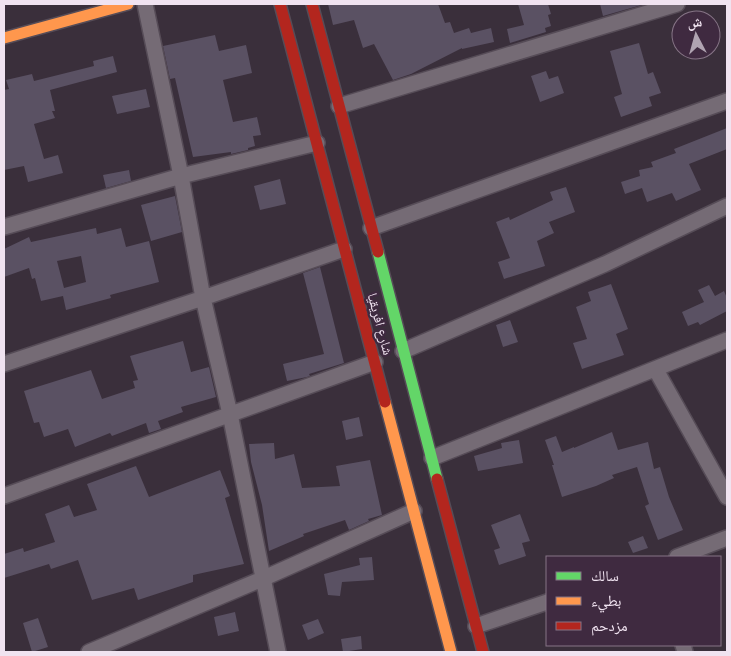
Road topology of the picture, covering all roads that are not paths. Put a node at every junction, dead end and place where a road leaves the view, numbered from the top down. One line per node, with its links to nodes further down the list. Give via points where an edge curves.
1 (128, 4): 6 (street)
2 (145, 4): 10 (street)
3 (280, 4): 9 (street, شارع افريقيا)
4 (312, 4): 8 (street, شارع افريقيا)
5 (677, 4): 8 (street)
6 (4, 38)
7 (727, 101): 13 (street)
8 (339, 106): 13 (street, شارع افريقيا)
9 (317, 143): 10 (street); 14 (street, شارع افريقيا)
10 (181, 176): 12 (street); 15 (street)
11 (727, 206): 17 (street, via 605,264)
12 (4, 227)
13 (371, 228): 17 (street, شارع افريقيا)
14 (344, 248): 15 (street); 18 (street, شارع افريقيا)
15 (203, 298): 19 (street); 21 (street)
16 (727, 340): 20 (street)
17 (404, 351): 22 (street, شارع افريقيا)
18 (375, 362): 21 (street); 25 (street, شارع افريقيا)
19 (4, 364)
20 (656, 370): 22 (street); 24 (street)
21 (230, 414): 23 (street); 28 (street)
22 (432, 458): 30 (street, شارع افريقيا)
23 (4, 496)
24 (727, 497)
25 (414, 511): 28 (street); 33 (street, شارع افريقيا)
26 (727, 538): 27 (street)
27 (680, 556)
28 (262, 579): 31 (street); 32 (street)
29 (546, 602): 30 (street)
30 (476, 626): 34 (street, شارع افريقيا)
31 (89, 652)
32 (278, 652)
33 (451, 652)
34 (483, 652)

